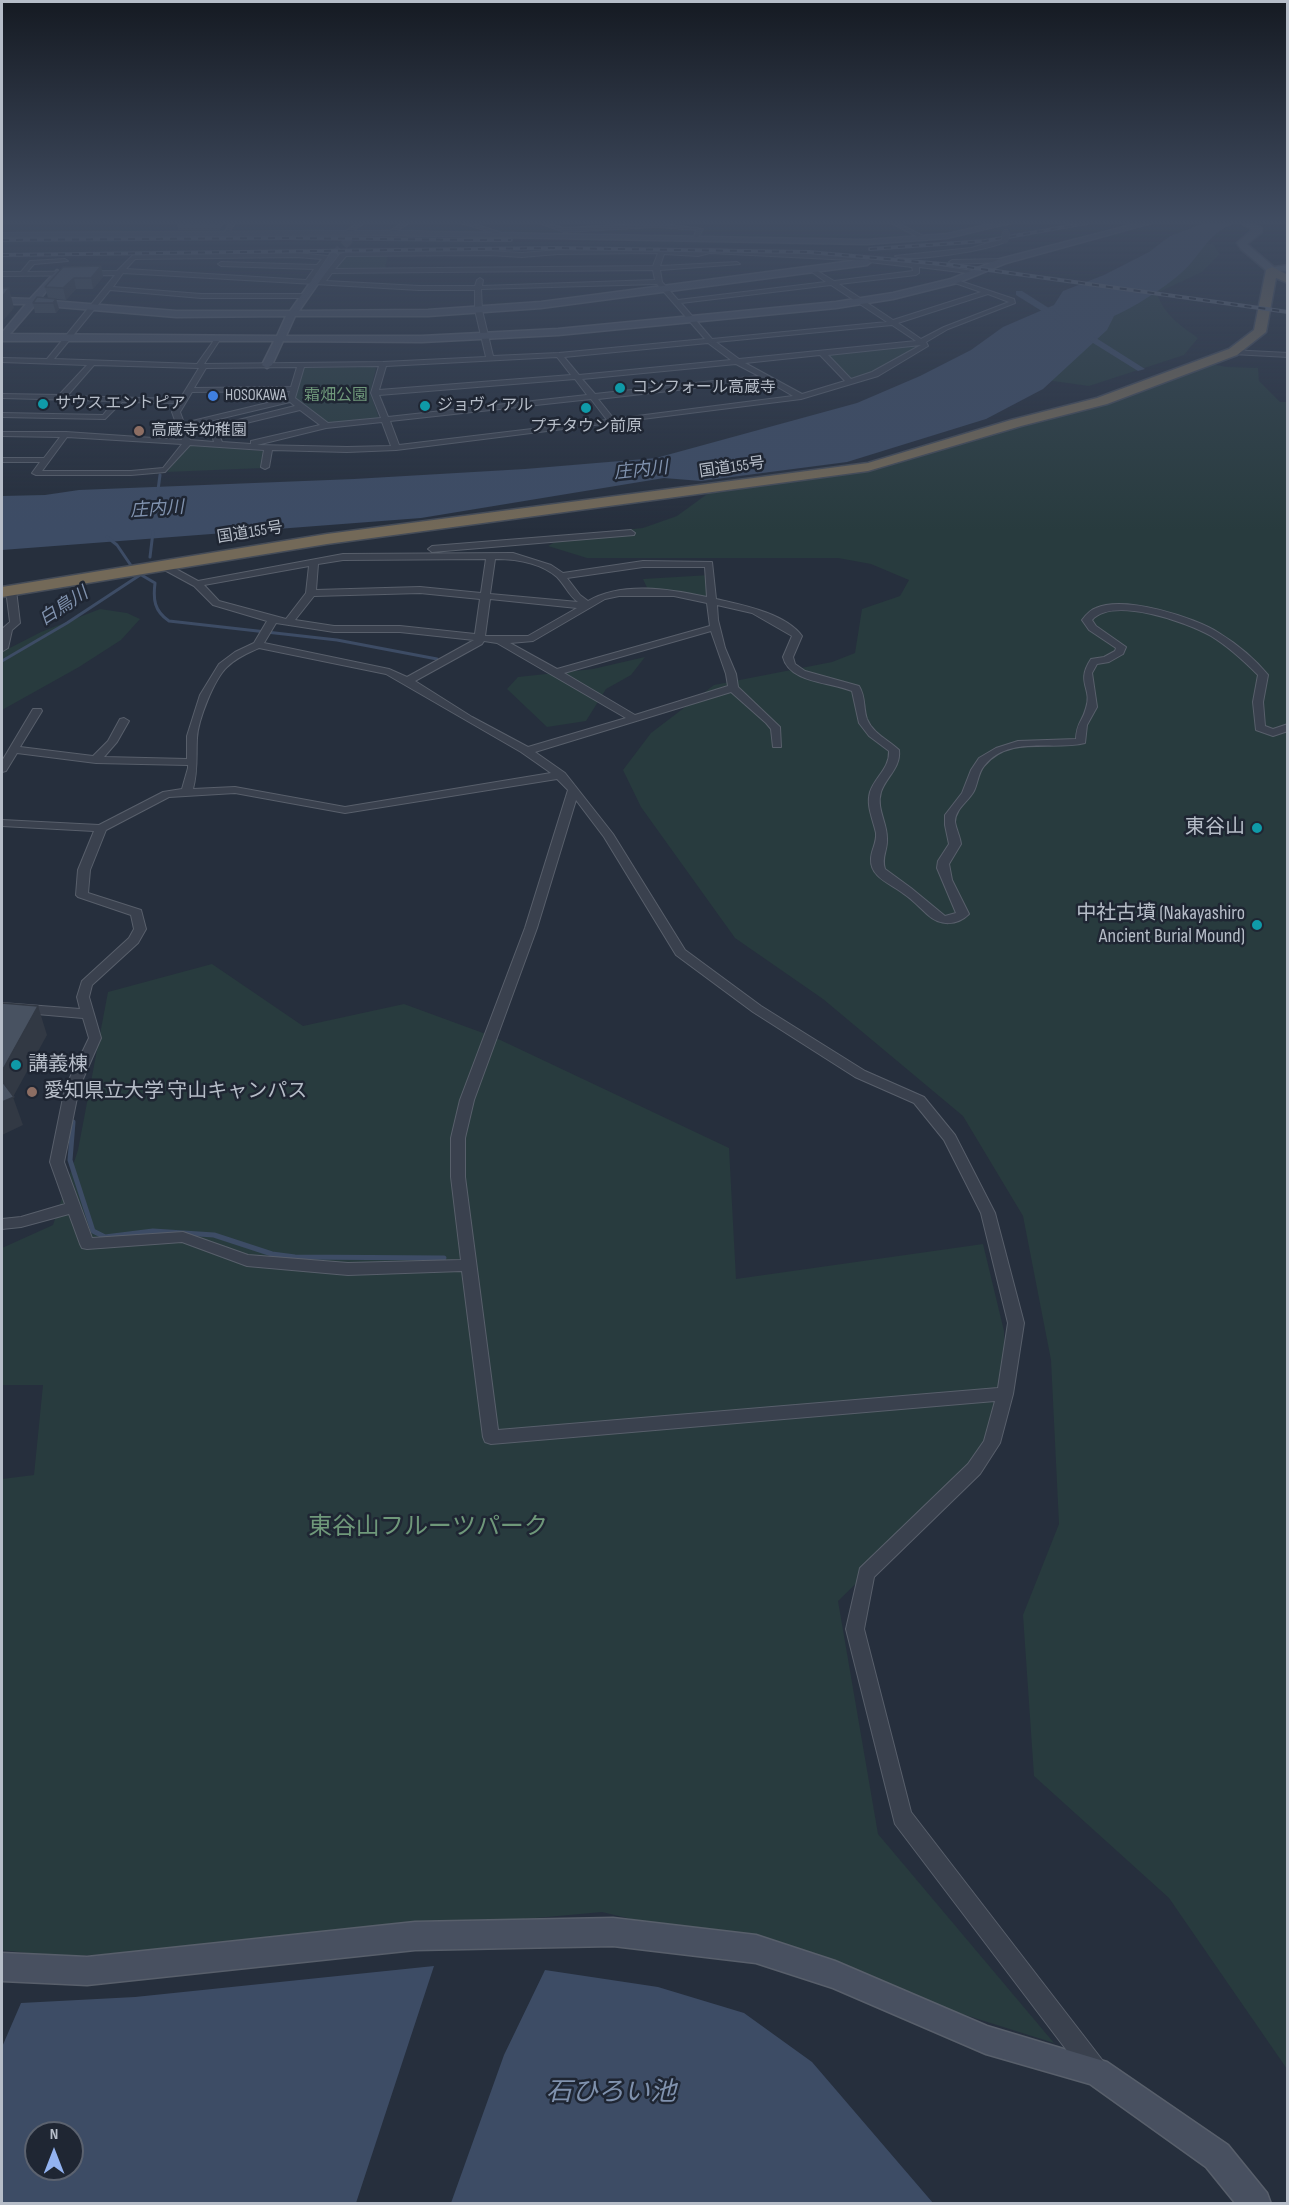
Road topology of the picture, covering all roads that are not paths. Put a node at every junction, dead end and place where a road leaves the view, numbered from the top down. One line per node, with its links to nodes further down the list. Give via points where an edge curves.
1 (12, 326): 11 (street)
2 (77, 326): 12 (street)
3 (287, 326): 15 (street)
4 (483, 326): 13 (street)
5 (620, 326): 13 (street)
6 (696, 326): 16 (street)
7 (865, 326): 16 (street)
8 (899, 326): 17 (street)
9 (952, 326): 17 (street)
10 (1261, 326): 18 (highway, 国道155号, via 1260,332)
11 (2, 337): 12 (street)
12 (68, 337): 14 (street); 24 (street)
13 (485, 337): 15 (street); 23 (street)
14 (217, 338): 15 (street); 30 (street)
15 (281, 339): 28 (street)
16 (710, 341): 20 (street); 25 (street)
17 (922, 342): 19 (street); 33 (street, via 926,345 875,374)
18 (1233, 352): 21 (street); 65 (highway, 国道155号, via 1088,406 868,467 509,513)
19 (822, 353): 25 (street); 33 (street)
20 (559, 355): 23 (street); 31 (street)
21 (1287, 355)
22 (2, 360): 24 (street)
23 (490, 360): 27 (street)
24 (49, 361): 26 (street)
25 (737, 361): 31 (street); 32 (street)
26 (92, 363): 30 (street); 39 (street)
27 (383, 364): 29 (street); 36 (street)
28 (267, 365): 29 (street); 30 (street)
29 (301, 365): 34 (street)
30 (201, 366): 35 (street)
31 (577, 376): 36 (street); 40 (street)
32 (765, 378): 38 (street); 40 (street)
33 (850, 382): 38 (street)
34 (293, 389): 35 (street); 41 (street)
35 (189, 390): 43 (street)
36 (375, 393): 47 (street)
37 (2, 396): 39 (street)
38 (801, 397): 48 (street)
39 (61, 398): 42 (street)
40 (593, 398): 47 (street); 48 (street)
41 (291, 399): 44 (street); 49 (street)
42 (119, 400): 43 (street); 46 (street, via 105,417)
43 (182, 401): 49 (street, via 176,411)
44 (301, 407): 50 (street); 55 (street, via 213,429)
45 (2, 414): 46 (street)
46 (45, 416): 52 (street)
47 (385, 420): 50 (street); 57 (street)
48 (613, 422): 57 (street)
49 (181, 426): 54 (street)
50 (326, 426): 56 (street)
51 (2, 434): 52 (street)
52 (29, 434): 53 (street)
53 (66, 434): 54 (street); 60 (street)
54 (187, 443): 55 (street); 60 (street, via 165,470 36,473)
55 (219, 445): 56 (street)
56 (237, 447): 58 (street)
57 (396, 448): 58 (street)
58 (268, 449): 61 (street)
59 (2, 460): 60 (street)
60 (46, 460)
61 (265, 467)
62 (631, 533): 64 (street, via 342,554)
63 (491, 556): 64 (street, via 343,557); 66 (street, via 513,556 548,567); 70 (street)
64 (314, 562): 67 (street); 69 (street)
65 (162, 566): 67 (street); 68 (highway, 国道155号)
66 (561, 576): 71 (street, via 643,564 709,564); 72 (street)
67 (197, 584): 74 (street, via 216,603)
68 (6, 591): 76 (street, via 15,623)
69 (311, 593): 70 (street, via 420,590); 73 (street)
70 (484, 596): 72 (street); 77 (street)
71 (711, 601): 72 (street, via 674,593 620,593 602,597); 75 (street); 87 (street, via 755,611 793,631 797,636 788,657 790,665 802,673 855,688 860,694 864,724 895,754 876,793 876,812 884,841 876,858 879,870 944,920 963,914 942,865 954,849 951,813 967,795 976,768 995,753 1020,744 1081,741 1082,725 1092,707 1087,673 1094,661 1114,656 1121,647 1092,628 1087,620 1092,613 1126,608 1209,631 1263,675 1258,702 1260,728 1273,733)
72 (589, 606): 78 (street, via 530,639)
73 (289, 622): 74 (street); 77 (street, via 334,629 400,629)
74 (271, 623): 79 (street)
75 (716, 627): 81 (street); 83 (street)
76 (4, 632): 80 (street)
77 (481, 639): 78 (street); 82 (street)
78 (499, 640): 81 (street)
79 (260, 641): 82 (street, via 389,672); 92 (street, via 216,673 192,736)
80 (3, 648)
81 (555, 673): 85 (street)
82 (408, 681): 90 (street)
83 (733, 688): 85 (street); 88 (street, via 770,721 776,729)
84 (37, 711): 89 (street)
85 (634, 718): 90 (street)
86 (124, 721): 91 (street)
87 (1287, 727)
88 (777, 745)
89 (15, 750): 91 (street); 93 (street)
90 (527, 751): 94 (street)
91 (96, 760): 92 (street)
92 (193, 762): 96 (street)
93 (2, 768)
94 (561, 774): 95 (street); 96 (street, via 345,810 235,790)
95 (574, 790): 103 (street, via 458,1138 458,1177); 104 (street, via 609,836 680,952 757,1009 860,1074 919,1100 950,1138 988,1213 1016,1323)
96 (187, 792): 98 (street, via 167,794)
97 (2, 823): 98 (street)
98 (101, 828): 100 (street, via 92,845 81,885 82,896 137,913 140,929 134,940 86,984 83,997)
99 (2, 1007): 100 (street)
100 (87, 1014): 101 (street, via 95,1038 72,1088 57,1162)
101 (74, 1206): 102 (street); 103 (street, via 87,1244 183,1237 247,1260 348,1269)
102 (2, 1224)
103 (468, 1264): 104 (street, via 491,1437)
104 (1005, 1394): 106 (street, via 992,1443 974,1468 866,1573 855,1629 902,1817)
105 (2, 1967): 106 (street, via 87,1971 415,1936 613,1932 756,1949 835,1975 986,2040)
106 (1097, 2072): 107 (street, via 1217,2156)
107 (1256, 2204)

